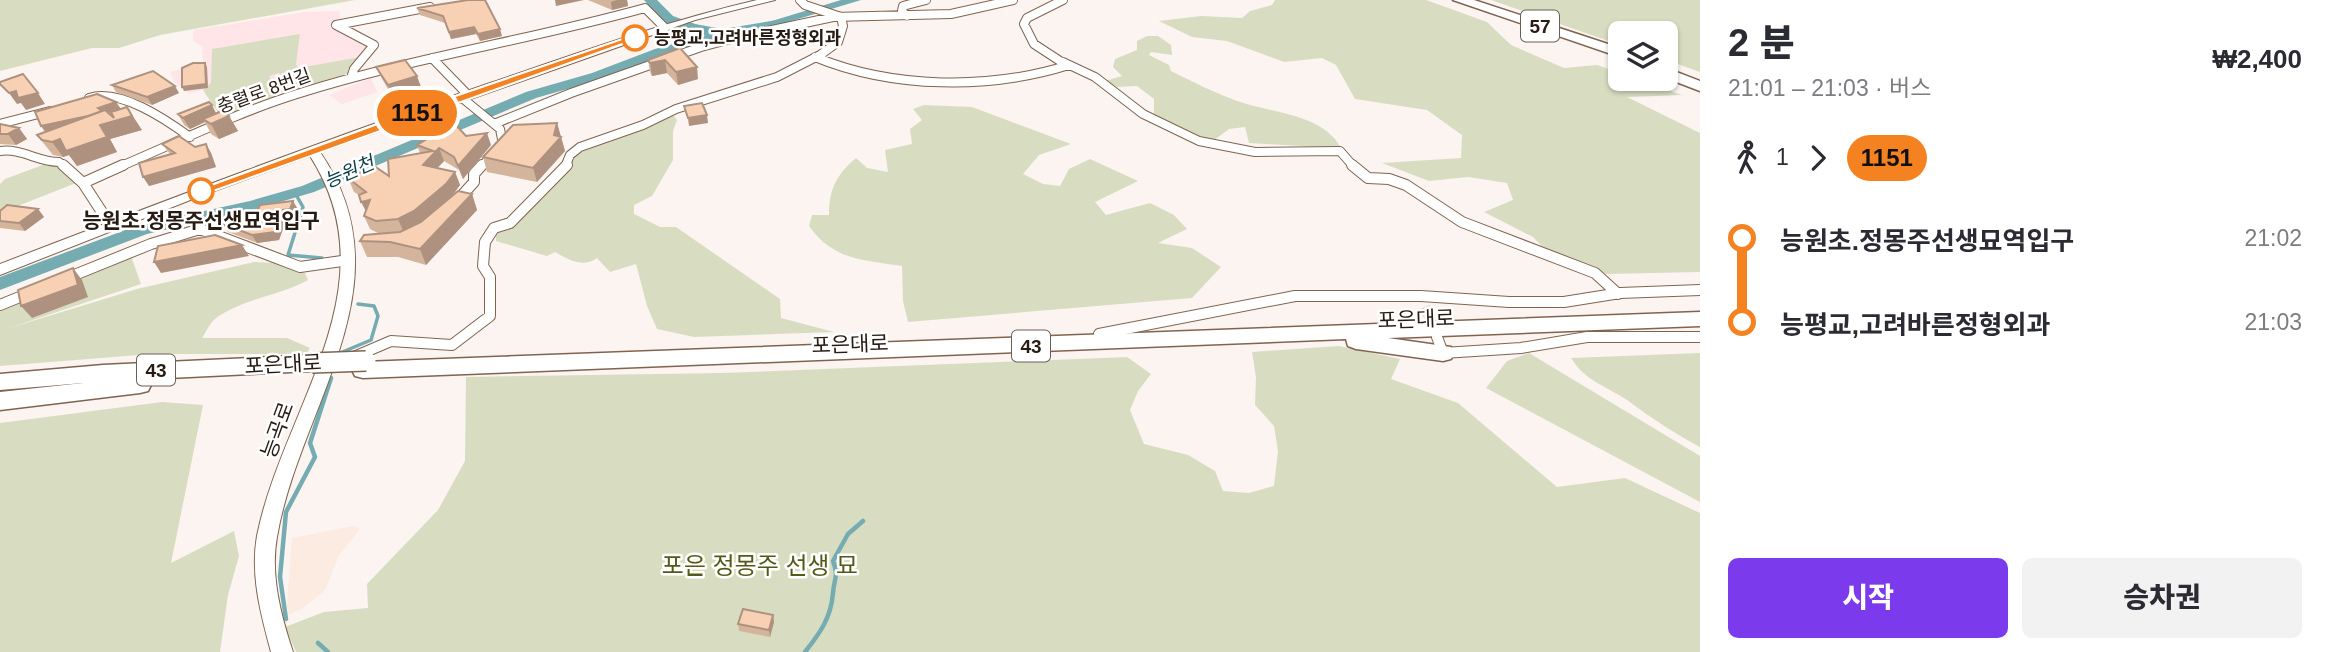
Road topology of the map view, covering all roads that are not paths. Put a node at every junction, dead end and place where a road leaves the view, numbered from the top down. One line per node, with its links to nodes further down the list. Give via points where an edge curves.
1 (639, 0): 10 (street)
2 (770, 0): 14 (main road)
3 (926, 0): 12 (street, via 903,6)
4 (1013, 0): 12 (street, via 971,11)
5 (1063, 0): 20 (street, via 1027,18 1024,24 1034,44)
6 (1460, 0): 16 (highway, 57)
7 (1473, 0): 17 (highway, 57)
8 (804, 3): 11 (street)
9 (438, 5): 22 (street, via 337,26 374,45)
10 (645, 8): 14 (street); 19 (street, 충렬로 8번길)
11 (838, 15): 13 (street); 15 (street); 27 (street, via 701,47)
12 (907, 16): 13 (street)
13 (859, 18): 15 (street)
14 (666, 28): 24 (main road)
15 (842, 34): 18 (street)
16 (1608, 48)
17 (1608, 48)
18 (815, 57): 20 (street, via 863,74 927,81 1013,78 1055,71); 51 (street, via 759,85 676,109 580,147 510,223 489,234 482,260 490,276 490,316 461,340 452,345 391,341 358,356)
19 (432, 58): 22 (street, 충렬로 8번길); 24 (street)
20 (1065, 63): 40 (street, via 1096,77 1143,114 1199,141 1255,152 1340,151 1368,178 1406,185 1462,222 1595,273)
21 (1678, 73): 23 (highway)
22 (351, 78): 29 (street, 충렬로 8번길, via 281,99)
23 (1700, 81)
24 (465, 98): 27 (street); 30 (main road)
25 (77, 102): 29 (street, via 102,94 158,114)
26 (65, 106): 28 (street)
27 (494, 123): 33 (street, via 503,144)
28 (0, 124)
29 (190, 137): 32 (street, 충렬로 8번길)
30 (312, 150): 34 (main road); 35 (main road, 능곡로, via 343,208)
31 (0, 151): 32 (street, via 12,149 45,162 59,162)
32 (83, 183): 34 (street)
33 (446, 210)
34 (111, 226): 36 (main road)
35 (353, 251): 37 (street, via 300,267 200,229); 51 (main road, 능곡로, via 335,341)
36 (0, 270)
37 (57, 282)
38 (44, 287): 42 (street)
39 (1700, 290): 40 (street)
40 (1618, 294): 41 (street, via 1563,302)
41 (1421, 296): 43 (street); 46 (street, via 1295,296)
42 (0, 305)
43 (1426, 307)
44 (1700, 311): 46 (highway, 포은대로 / 43)
45 (1700, 319): 47 (highway, 포은대로 / 43)
46 (1099, 334): 52 (highway, 포은대로 / 43)
47 (1270, 335): 49 (highway); 52 (highway, 포은대로 / 43, via 803,356)
48 (1700, 337): 49 (street, via 1587,337 1521,348)
49 (1440, 345)
50 (289, 364): 51 (highway, 포은대로 / 43); 53 (highway, via 213,359); 55 (highway, 포은대로 / 43)
51 (317, 364): 52 (highway, 43); 54 (highway, 포은대로 / 43); 58 (main road, 능곡로, via 267,536 267,581)
52 (364, 365)
53 (0, 372)
54 (255, 375): 56 (highway, 포은대로 / 43); 57 (highway)
55 (0, 382)
56 (0, 393)
57 (0, 401)
58 (282, 652)

